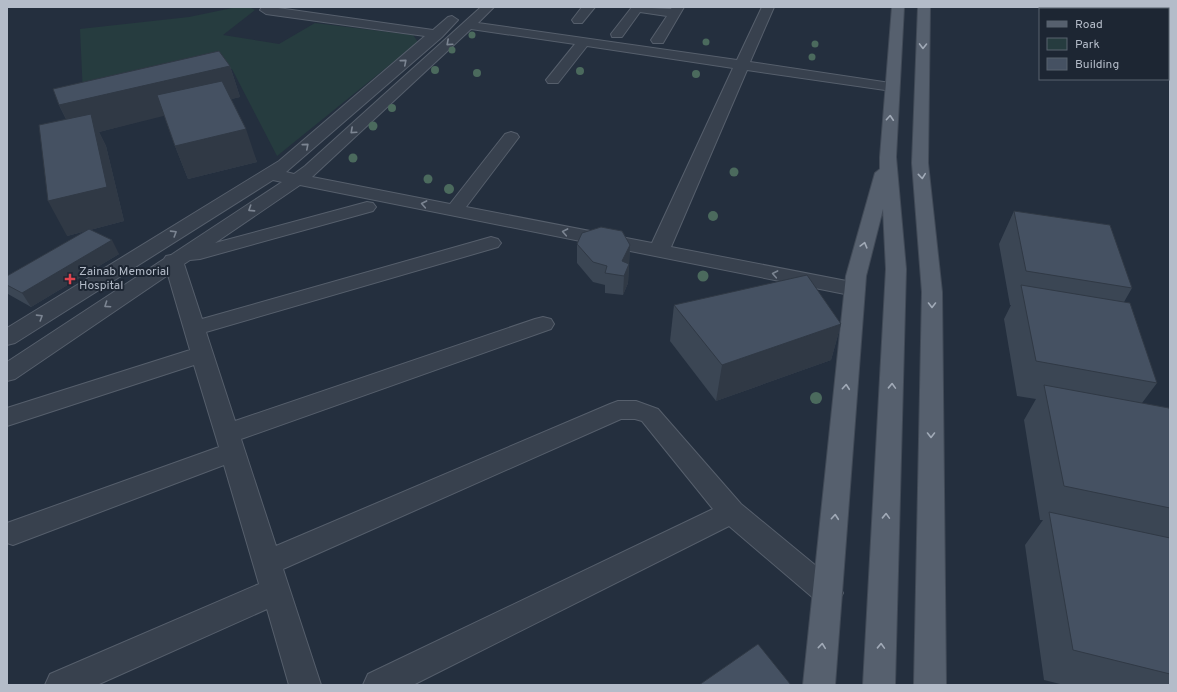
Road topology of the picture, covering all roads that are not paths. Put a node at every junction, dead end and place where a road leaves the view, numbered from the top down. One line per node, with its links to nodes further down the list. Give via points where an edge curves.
1 (467, 7): 12 (street)
2 (488, 7): 11 (street)
3 (588, 7): 10 (street)
4 (768, 7): 16 (street)
5 (898, 7): 18 (main road)
6 (924, 7): 47 (main road, one-way to 47, via 920,163 932,286)
7 (638, 8): 9 (street); 13 (street)
8 (266, 10): 12 (street)
9 (676, 10): 14 (street)
10 (578, 20)
11 (469, 25): 15 (street); 22 (street, one-way to 22)
12 (437, 34): 21 (street, one-way to 12)
13 (617, 34)
14 (658, 40)
15 (584, 42): 16 (street); 17 (street)
16 (742, 65): 18 (street); 26 (street)
17 (553, 80)
18 (892, 87): 20 (main road, one-way to 18)
19 (511, 137): 23 (street)
20 (888, 157): 29 (main road, one-way to 20); 46 (main road, one-way to 20, via 896,269)
21 (278, 169): 22 (street); 27 (street, one-way to 21)
22 (304, 174): 23 (street); 28 (street, one-way to 28)
23 (460, 204): 26 (street)
24 (367, 207): 28 (street)
25 (491, 243): 31 (street)
26 (662, 245): 29 (street)
27 (149, 249): 28 (street); 32 (street, one-way to 27)
28 (173, 260): 31 (street); 34 (street, one-way to 34)
29 (855, 283): 41 (main road, one-way to 29)
30 (543, 324): 36 (street)
31 (194, 328): 33 (street)
32 (7, 338)
33 (202, 354): 35 (street); 36 (street)
34 (7, 373)
35 (7, 417)
36 (230, 443): 38 (street); 39 (street)
37 (732, 512): 39 (street, via 650,415 636,410 618,410); 41 (street); 44 (street)
38 (13, 533)
39 (267, 563): 40 (street)
40 (276, 591): 42 (street); 43 (street)
41 (828, 593): 45 (main road, one-way to 41)
42 (61, 685)
43 (305, 685)
44 (379, 685)
45 (819, 685)
46 (879, 685)
47 (930, 685)

